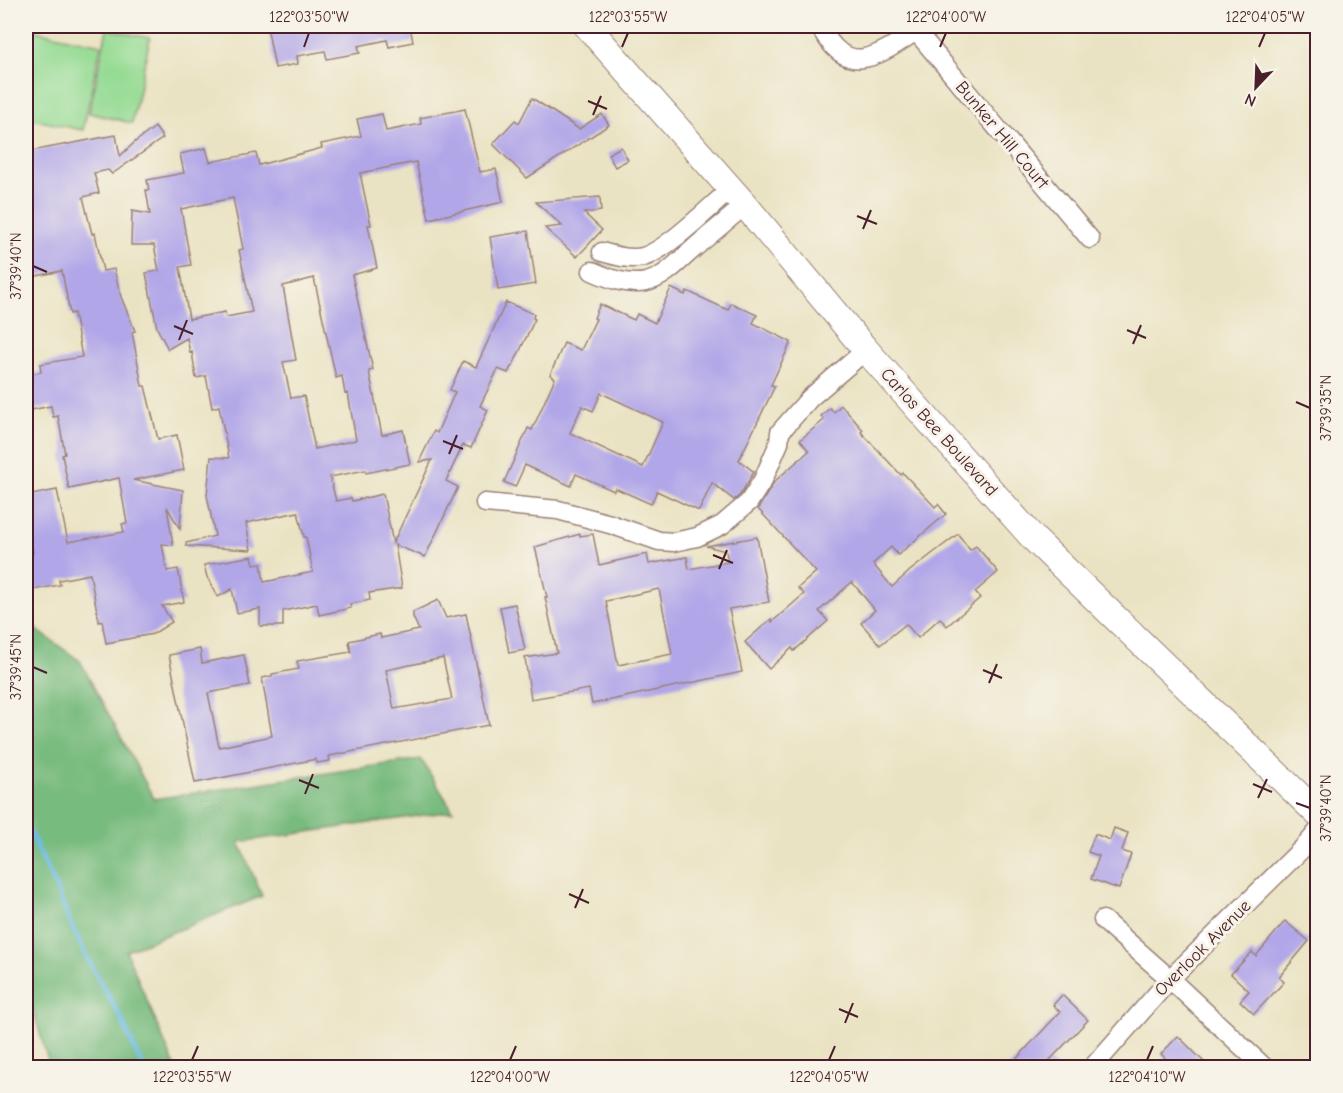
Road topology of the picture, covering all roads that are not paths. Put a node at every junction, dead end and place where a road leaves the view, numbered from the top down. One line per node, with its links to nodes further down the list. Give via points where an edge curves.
1 (588, 26): 4 (main road, Carlos Bee Boulevard)
2 (820, 26): 3 (street, via 832,46 847,57 867,58)
3 (917, 28): 5 (street, Bunker Hill Court)
4 (738, 197): 6 (street, via 650,254 632,258); 7 (street, via 681,260 654,279 627,282); 8 (main road, Carlos Bee Boulevard)
5 (1090, 239)
6 (602, 252)
7 (592, 271)
8 (866, 350): 9 (street, via 810,398 780,432 763,480 749,502 722,525 697,537 658,541 558,510); 10 (main road, Carlos Bee Boulevard, via 1034,539)
9 (484, 503)
10 (1317, 814)
11 (1317, 831): 13 (street, Overlook Avenue)
12 (1103, 921): 13 (street)
13 (1170, 979): 14 (street, Overlook Avenue); 15 (street)
14 (1092, 1068)
15 (1265, 1068)

